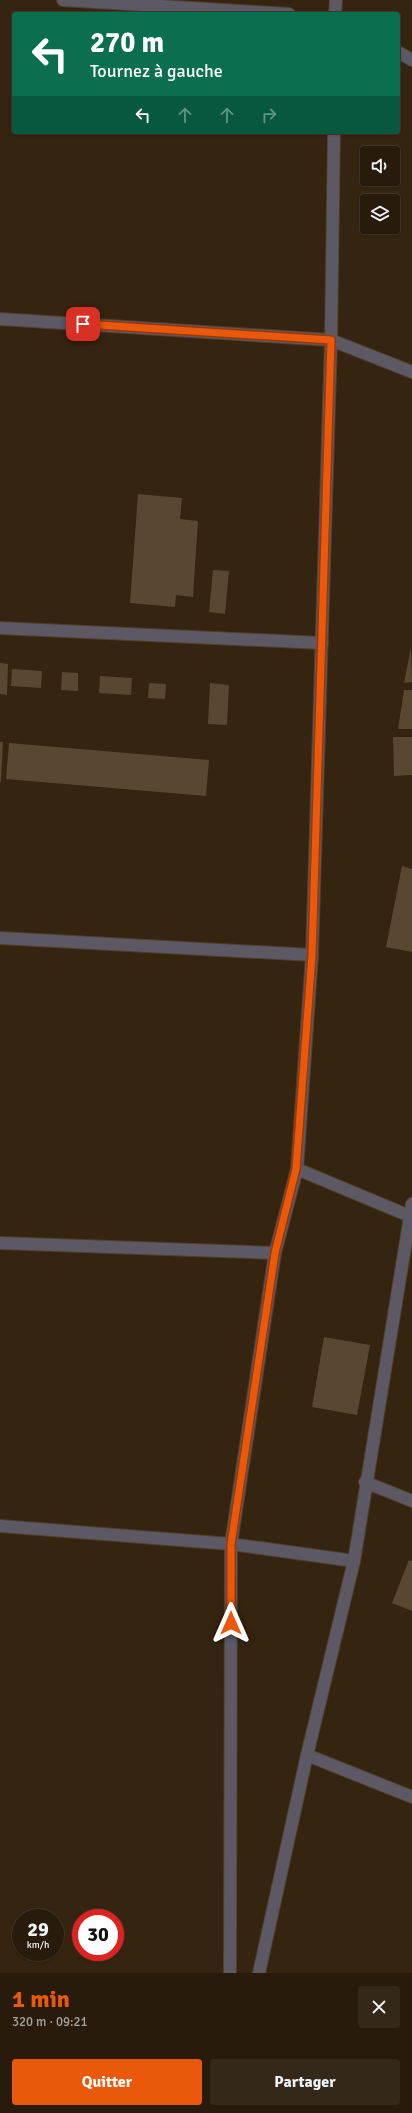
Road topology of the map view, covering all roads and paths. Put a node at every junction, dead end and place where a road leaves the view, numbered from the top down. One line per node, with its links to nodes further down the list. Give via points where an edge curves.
1 (63, 0): 3 (street)
2 (336, 0): 4 (street)
3 (258, 12)
4 (335, 12)
5 (400, 53): 6 (street)
6 (412, 60)
7 (334, 134): 9 (street)
8 (0, 319): 9 (street)
9 (331, 340): 10 (street); 12 (street)
10 (412, 372)
11 (0, 628): 12 (street)
12 (322, 643): 14 (street)
13 (0, 938): 14 (street)
14 (312, 955): 15 (street)
15 (296, 1169): 17 (street); 19 (street)
16 (412, 1204): 17 (street)
17 (411, 1216): 20 (street)
18 (0, 1243): 19 (street)
19 (275, 1253): 23 (street)
20 (365, 1482): 21 (street); 24 (street)
21 (412, 1501)
22 (0, 1526): 23 (street)
23 (231, 1544): 24 (street); 27 (street)
24 (354, 1561): 25 (street)
25 (307, 1755): 26 (street); 28 (street)
26 (412, 1797)
27 (230, 1973)
28 (260, 1973)

